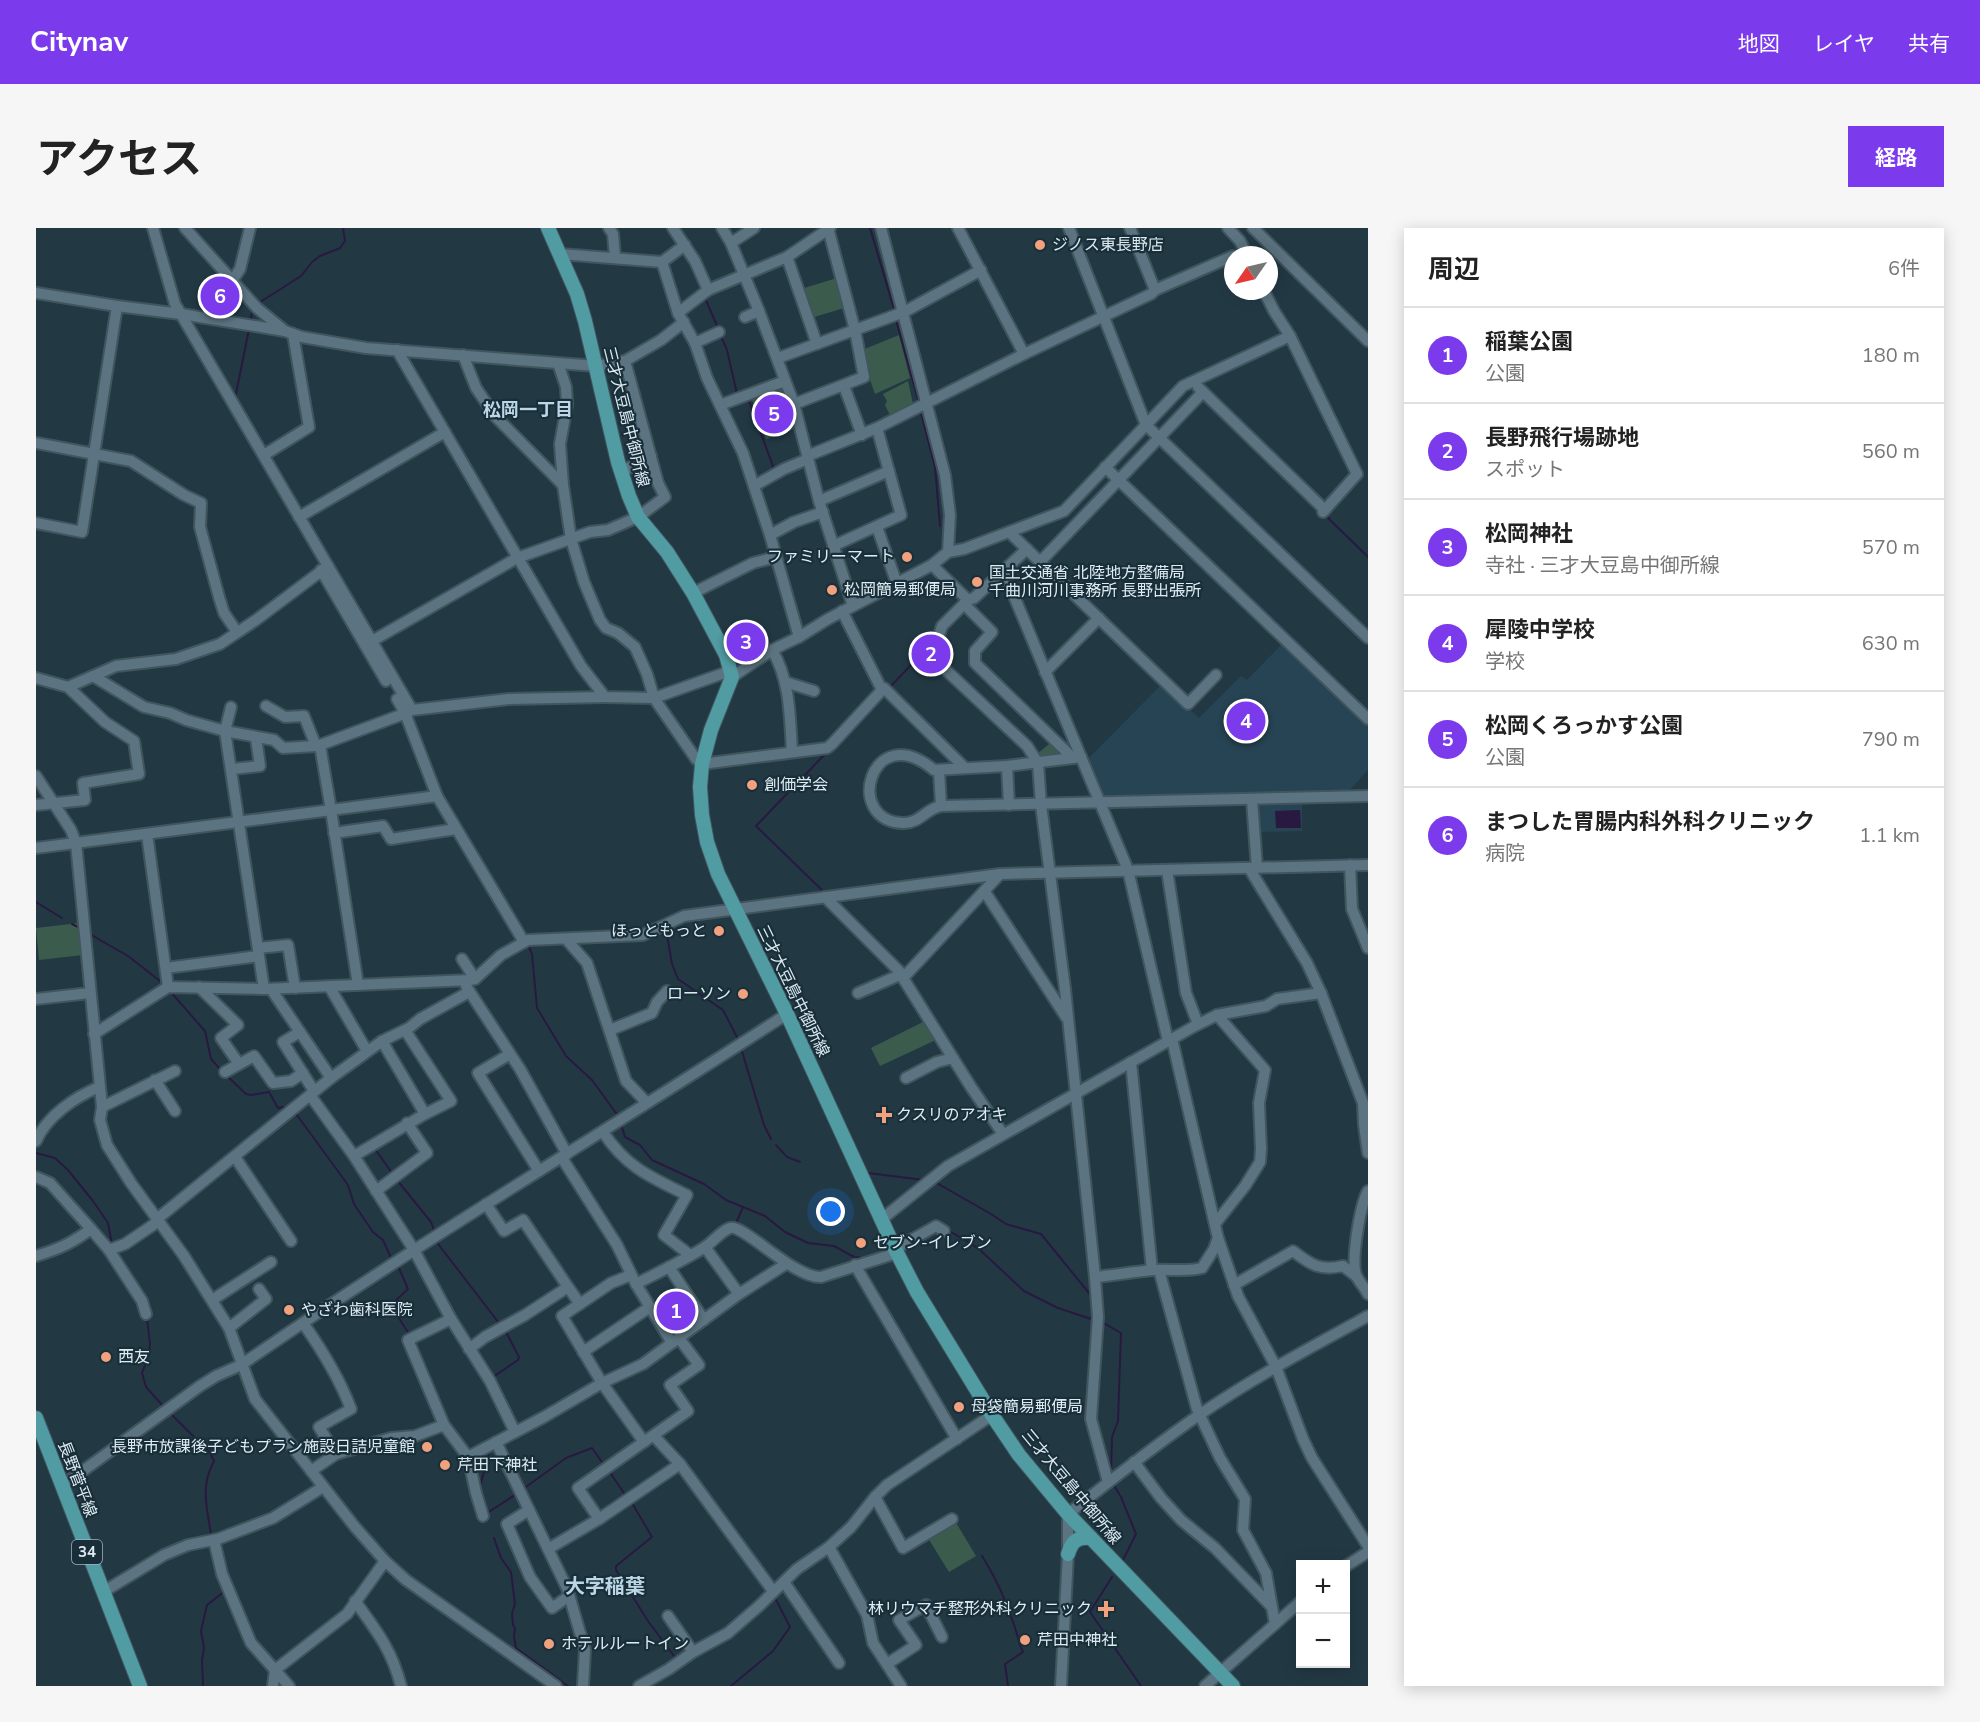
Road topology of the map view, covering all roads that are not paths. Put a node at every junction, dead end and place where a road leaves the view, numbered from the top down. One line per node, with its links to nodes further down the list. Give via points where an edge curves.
1 (153, 228): 34 (street)
2 (185, 228): 26 (street)
3 (250, 228): 26 (street, via 240,269)
4 (548, 228): 19 (main road, 三才大豆島中御所線)
5 (609, 228): 20 (street)
6 (674, 228): 17 (street)
7 (722, 228): 16 (street)
8 (754, 228): 16 (street)
9 (829, 228): 21 (street); 38 (street)
10 (880, 228): 33 (street)
11 (958, 228): 24 (street)
12 (1069, 228): 36 (street)
13 (1130, 228): 28 (street)
14 (1228, 228): 18 (street)
15 (1253, 228): 42 (street)
16 (731, 243): 25 (street)
17 (685, 244): 23 (street); 27 (street)
18 (1240, 246)
19 (560, 254): 20 (street); 51 (main road, 三才大豆島中御所線, via 577,294)
20 (615, 257): 23 (street)
21 (788, 257): 25 (street); 44 (street)
22 (1224, 261): 28 (street)
23 (662, 262): 37 (street)
24 (981, 270): 33 (street); 46 (street)
25 (744, 274): 27 (street); 32 (street)
26 (232, 281): 40 (street)
27 (708, 290): 37 (street)
28 (1155, 290): 36 (street)
29 (36, 293): 31 (street)
30 (1268, 300): 41 (street)
31 (117, 306): 34 (street); 65 (street)
32 (759, 311): 35 (street); 48 (street)
33 (904, 312): 38 (street); 57 (street)
34 (181, 314): 40 (street); 66 (street)
35 (746, 316)
36 (1103, 316): 46 (street); 59 (street)
37 (681, 318): 43 (street); 49 (street, via 660,340)
38 (855, 330): 44 (street); 54 (street, via 864,377)
39 (719, 332): 43 (street)
40 (289, 333): 45 (street); 66 (street, via 309,427)
41 (1290, 336): 53 (street); 55 (street, via 1357,474 1324,511)
42 (1368, 342)
43 (695, 343): 58 (street)
44 (817, 344): 48 (street)
45 (397, 350): 47 (street); 61 (street)
46 (1024, 354): 57 (street)
47 (463, 355): 50 (street); 73 (street, via 476,388 496,417)
48 (778, 358): 52 (street)
49 (625, 361): 51 (street); 67 (street)
50 (558, 363): 51 (street); 73 (street, via 567,405 560,444)
51 (596, 366): 71 (main road, 三才大豆島中御所線)
52 (785, 381): 56 (street); 58 (street)
53 (1193, 381): 55 (street); 59 (street)
54 (844, 386): 56 (street); 62 (street)
55 (1203, 392): 63 (street)
56 (794, 404): 68 (street)
57 (926, 404): 60 (street); 86 (street, via 945,475 950,515)
58 (720, 405): 74 (street)
59 (1146, 425): 63 (street); 69 (street)
60 (877, 428): 62 (street); 70 (street)
61 (445, 432): 77 (street); 88 (street)
62 (862, 435): 68 (street)
63 (1160, 438): 72 (street); 101 (street)
64 (36, 443): 65 (street)
65 (94, 454): 79 (street, via 82,532); 99 (street, via 131,461 201,502 200,527 219,597)
66 (264, 455): 77 (street)
67 (651, 456): 71 (street); 78 (street, via 664,496)
68 (808, 458): 74 (street); 75 (street)
69 (1105, 467): 72 (street); 81 (street, via 1064,511)
70 (889, 471): 75 (street); 80 (street, via 901,516)
71 (621, 472): 78 (main road, 三才大豆島中御所線)
72 (1119, 480): 89 (street); 118 (street)
73 (562, 485): 83 (street)
74 (754, 486): 82 (street)
75 (819, 501): 76 (street)
76 (823, 512): 82 (street); 84 (street)
77 (300, 517): 91 (street)
78 (638, 517): 83 (street); 94 (main road, 三才大豆島中御所線)
79 (36, 524)
80 (877, 527): 84 (street); 93 (street)
81 (1009, 532): 85 (street); 86 (street)
82 (770, 535): 87 (street)
83 (571, 539): 88 (street); 114 (street, via 600,620 635,646)
84 (833, 546): 96 (street)
85 (1027, 549): 89 (street); 92 (street)
86 (948, 552): 90 (street)
87 (776, 557): 94 (street, via 753,563); 100 (street)
88 (518, 558): 102 (street); 113 (street, via 581,666)
89 (1040, 562): 98 (street)
90 (932, 565): 93 (street); 95 (street)
91 (325, 568): 99 (street); 102 (street)
92 (1004, 572): 95 (street); 104 (street)
93 (897, 584): 96 (street)
94 (693, 593): 105 (main road, 三才大豆島中御所線, via 726,654)
95 (966, 602): 123 (street, via 992,632 975,651 975,663); 124 (street, via 942,626 932,657 1027,746)
96 (853, 606): 97 (street)
97 (842, 611): 100 (street); 111 (street)
98 (1099, 618): 104 (street); 106 (street, via 1188,704)
99 (237, 632): 107 (street, via 220,644 176,659 116,666)
100 (799, 637): 103 (street)
101 (1368, 638)
102 (368, 643): 117 (street)
103 (772, 650): 105 (street); 109 (street)
104 (1045, 672): 123 (street)
105 (731, 674): 114 (street); 125 (main road, 三才大豆島中御所線)
106 (1216, 675)
107 (93, 676): 110 (street); 119 (street, via 144,707)
108 (36, 678): 110 (street)
109 (785, 682): 112 (street); 122 (street)
110 (68, 687): 134 (street, via 105,722 134,741 139,774 83,783 85,800)
111 (882, 690): 122 (street, via 827,748); 127 (street)
112 (814, 691)
113 (604, 697): 114 (street); 117 (street, via 509,699)
114 (654, 698): 125 (street)
115 (266, 706): 121 (street, via 285,717 304,716)
116 (231, 707): 119 (street)
117 (408, 712): 121 (street); 131 (street)
118 (1368, 719)
119 (225, 731): 120 (street); 128 (street)
120 (256, 738): 121 (street, via 274,740 283,748); 128 (street, via 260,766)
121 (318, 746): 140 (street)
122 (792, 752): 125 (street)
123 (1077, 757): 124 (street); 135 (street)
124 (1038, 762): 126 (street); 138 (street)
125 (702, 764): 156 (main road, 三才大豆島中御所線, via 700,787 707,842)
126 (1007, 766): 127 (street); 137 (street)
127 (964, 767): 129 (street)
128 (232, 770): 141 (street)
129 (939, 770): 139 (street); 139 (street, via 913,755 894,755 871,775 869,796 879,813 896,822 915,821)
130 (36, 776): 134 (street)
131 (437, 796): 140 (street); 142 (street)
132 (1368, 796): 133 (street)
133 (1252, 800): 135 (street); 149 (street)
134 (54, 803): 136 (street); 145 (street)
135 (1100, 803): 138 (street); 150 (street)
136 (36, 805)
137 (1009, 805): 138 (street); 139 (street)
138 (1041, 805): 152 (street)
139 (941, 806)
140 (331, 810): 141 (street); 143 (street)
141 (239, 822): 144 (street); 160 (street)
142 (456, 829): 143 (street, via 391,839 383,826); 158 (street)
143 (334, 832): 166 (street)
144 (147, 834): 145 (street); 162 (street)
145 (76, 843): 146 (street); 174 (street)
146 (36, 848)
147 (1350, 865): 148 (street); 149 (street); 159 (street, via 1352,909)
148 (1368, 865)
149 (1253, 868): 151 (street); 176 (street)
150 (1128, 870): 151 (street); 152 (street); 186 (street)
151 (1167, 870): 181 (street, via 1186,993)
152 (1051, 872): 153 (street); 180 (street)
153 (1000, 874): 154 (street); 155 (street)
154 (985, 892): 163 (street); 180 (street)
155 (825, 897): 156 (street); 163 (street)
156 (736, 910): 157 (street, via 684,916 643,935); 178 (main road, 三才大豆島中御所線)
157 (566, 939): 158 (street); 183 (street, via 587,963)
158 (526, 941): 164 (street, via 501,954)
159 (1368, 948)
160 (258, 952): 162 (street); 170 (street, via 288,945); 171 (street)
161 (462, 959): 164 (street)
162 (166, 968): 168 (street)
163 (903, 975): 175 (street); 190 (street)
164 (475, 979): 165 (street)
165 (462, 981): 166 (street); 173 (street)
166 (358, 985): 167 (street)
167 (329, 986): 170 (street); 188 (street)
168 (168, 987): 169 (street); 185 (street)
169 (199, 987): 171 (street); 192 (street, via 238,1025 221,1038)
170 (296, 988): 171 (street)
171 (267, 989): 184 (street)
172 (667, 991): 183 (street, via 652,1013)
173 (469, 992): 182 (street); 189 (street)
174 (90, 993): 177 (street); 185 (street)
175 (858, 993)
176 (1321, 993): 179 (street, via 1277,999 1266,1006); 202 (street)
177 (36, 999)
178 (787, 1014): 203 (street); 222 (main road, 三才大豆島中御所線)
179 (1217, 1015): 181 (street); 223 (street, via 1265,1070 1260,1103 1260,1162)
180 (1068, 1020): 201 (street)
181 (1198, 1024): 186 (street)
182 (405, 1030): 187 (street); 206 (street, via 451,1101)
183 (610, 1030): 203 (street, via 626,1081)
184 (300, 1032): 195 (street, via 283,1042); 196 (street)
185 (94, 1034): 199 (street)
186 (1170, 1040): 191 (street); 223 (street)
187 (382, 1041): 188 (street); 206 (street)
188 (367, 1051): 196 (street)
189 (510, 1054): 214 (street); 216 (street, via 478,1073)
190 (953, 1058): 197 (street); 210 (street)
191 (1131, 1062): 201 (street); 238 (street)
192 (239, 1064): 194 (street); 195 (street, via 254,1056 273,1083 291,1081)
193 (175, 1071): 198 (street)
194 (225, 1072)
195 (303, 1074): 200 (street)
196 (331, 1078): 200 (street)
197 (906, 1078)
198 (154, 1080): 204 (street); 205 (street)
199 (99, 1087): 204 (street); 208 (street, via 77,1096)
200 (312, 1093): 213 (street); 215 (street)
201 (1075, 1093): 210 (street); 240 (street)
202 (1366, 1102): 212 (street)
203 (647, 1103): 209 (street)
204 (102, 1107): 221 (street, via 100,1120 107,1145)
205 (175, 1111)
206 (425, 1114): 207 (street)
207 (408, 1123): 213 (street); 218 (street, via 427,1153)
208 (40, 1126): 211 (street)
209 (603, 1132): 214 (street); 232 (street, via 615,1150 642,1173 687,1195 664,1235)
210 (1003, 1134): 222 (street, via 948,1166)
211 (36, 1141)
212 (1368, 1153)
213 (354, 1156): 218 (street)
214 (564, 1156): 216 (street); 241 (street)
215 (235, 1157): 221 (street); 227 (street)
216 (539, 1171): 220 (street)
217 (36, 1177): 224 (street, via 50,1183)
218 (376, 1191): 230 (street)
219 (1368, 1191): 239 (street, via 1356,1242)
220 (486, 1204): 230 (street); 243 (street, via 504,1231 523,1220)
221 (158, 1220): 229 (street, via 125,1244); 247 (street)
222 (882, 1220): 231 (main road, 三才大豆島中御所線)
223 (1215, 1224): 226 (street)
224 (92, 1229): 229 (street); 233 (street, via 56,1251)
225 (941, 1229): 231 (street, via 928,1229)
226 (1218, 1238): 238 (street, via 1202,1268); 242 (street)
227 (291, 1241)
228 (705, 1247): 232 (street); 235 (street, via 734,1227); 245 (street)
229 (109, 1250): 250 (street, via 142,1301)
230 (414, 1250): 252 (street); 254 (street)
231 (896, 1251): 236 (street); 265 (main road, 三才大豆島中御所線)
232 (690, 1255): 237 (street)
233 (36, 1256)
234 (271, 1262): 247 (street)
235 (786, 1264): 236 (street, via 814,1277); 245 (street)
236 (855, 1265): 270 (street)
237 (669, 1267): 241 (street); 253 (street)
238 (1156, 1270): 240 (street); 264 (street)
239 (1356, 1276): 242 (street, via 1343,1266 1322,1268 1293,1251); 246 (street)
240 (1095, 1277): 278 (street, via 1097,1320 1091,1419)
241 (633, 1279): 248 (street, via 611,1283); 249 (street)
242 (1234, 1285): 261 (street)
243 (568, 1287): 248 (street); 257 (street)
244 (258, 1289): 255 (street, via 266,1299)
245 (739, 1294): 253 (street)
246 (1368, 1294)
247 (212, 1300): 255 (street)
248 (580, 1304): 258 (street, via 562,1316)
249 (650, 1307): 256 (street); 258 (street)
250 (146, 1314)
251 (1368, 1316): 261 (street)
252 (451, 1319): 257 (street); 267 (street, via 408,1340)
253 (704, 1320): 256 (street)
254 (303, 1323): 259 (street); 273 (street, via 325,1354 351,1408 319,1427)
255 (229, 1328): 259 (street)
256 (675, 1340): 260 (street); 263 (street, via 643,1364)
257 (469, 1349): 268 (street)
258 (583, 1352): 263 (street)
259 (241, 1365): 277 (street, via 255,1399); 279 (street, via 200,1386)
260 (699, 1365): 262 (street); 269 (street, via 670,1385 688,1412)
261 (1276, 1367): 264 (street); 289 (street, via 1312,1458)
262 (708, 1375)
263 (602, 1383): 268 (street); 272 (street)
264 (1200, 1414): 275 (street); 301 (street, via 1245,1499 1243,1530 1266,1573)
265 (992, 1415): 270 (street); 283 (main road, 三才大豆島中御所線)
266 (36, 1418): 279 (main road, 長野菅平線 / 34)
267 (444, 1425): 273 (street, via 415,1436 391,1438); 274 (street)
268 (515, 1432): 271 (street)
269 (654, 1436): 272 (street); 276 (street)
270 (957, 1439): 281 (street)
271 (496, 1442): 274 (street); 282 (street)
272 (644, 1442): 285 (street, via 578,1488)
273 (336, 1454): 277 (street)
274 (468, 1457): 284 (street)
275 (1134, 1462): 278 (street); 301 (street, via 1181,1520 1215,1548)
276 (680, 1464): 285 (street); 298 (street)
277 (312, 1471): 280 (street)
278 (1108, 1482): 283 (street)
279 (62, 1486): 297 (main road, 長野菅平線 / 34)
280 (323, 1487): 288 (street, via 273,1518); 294 (street)
281 (875, 1497): 286 (street, via 903,1548); 290 (street)
282 (528, 1510): 291 (street); 299 (street, via 507,1524 530,1577 552,1608)
283 (1068, 1514): 287 (main road, 三才大豆島中御所線); 293 (street)
284 (483, 1516)
285 (599, 1519): 291 (street)
286 (952, 1520)
287 (1091, 1538): 293 (main road, via 1077,1539); 310 (main road, 三才大豆島中御所線)
288 (214, 1540): 297 (street, via 164,1555); 309 (street, via 222,1574 251,1643)
289 (1368, 1546)
290 (829, 1547): 296 (street); 308 (street, via 867,1615 873,1643)
291 (548, 1549): 299 (street)
292 (1368, 1552): 295 (street)
293 (1068, 1554): 319 (street)
294 (385, 1561): 300 (street); 315 (street, via 432,1600)
295 (1350, 1563)
296 (784, 1582): 298 (street); 307 (street)
297 (103, 1592): 311 (main road, 長野菅平線 / 34)
298 (773, 1592): 306 (street, via 728,1633)
299 (569, 1596): 316 (street, via 585,1650)
300 (355, 1601): 309 (street, via 347,1614); 314 (street, via 387,1646)
301 (1270, 1605): 304 (street)
302 (1296, 1606): 304 (street)
303 (668, 1616): 306 (street)
304 (1275, 1624): 310 (street)
305 (942, 1637): 308 (street, via 926,1605 899,1620 916,1645)
306 (693, 1652): 317 (street)
307 (839, 1664)
308 (887, 1664): 318 (street)
309 (275, 1670): 312 (street); 313 (street)
310 (1220, 1673): 320 (street); 321 (main road, 三才大豆島中御所線)
311 (140, 1686)
312 (273, 1686)
313 (290, 1686)
314 (401, 1686)
315 (556, 1686)
316 (583, 1686)
317 (639, 1686)
318 (901, 1686)
319 (1060, 1686)
320 (1205, 1686)
321 (1233, 1686)

